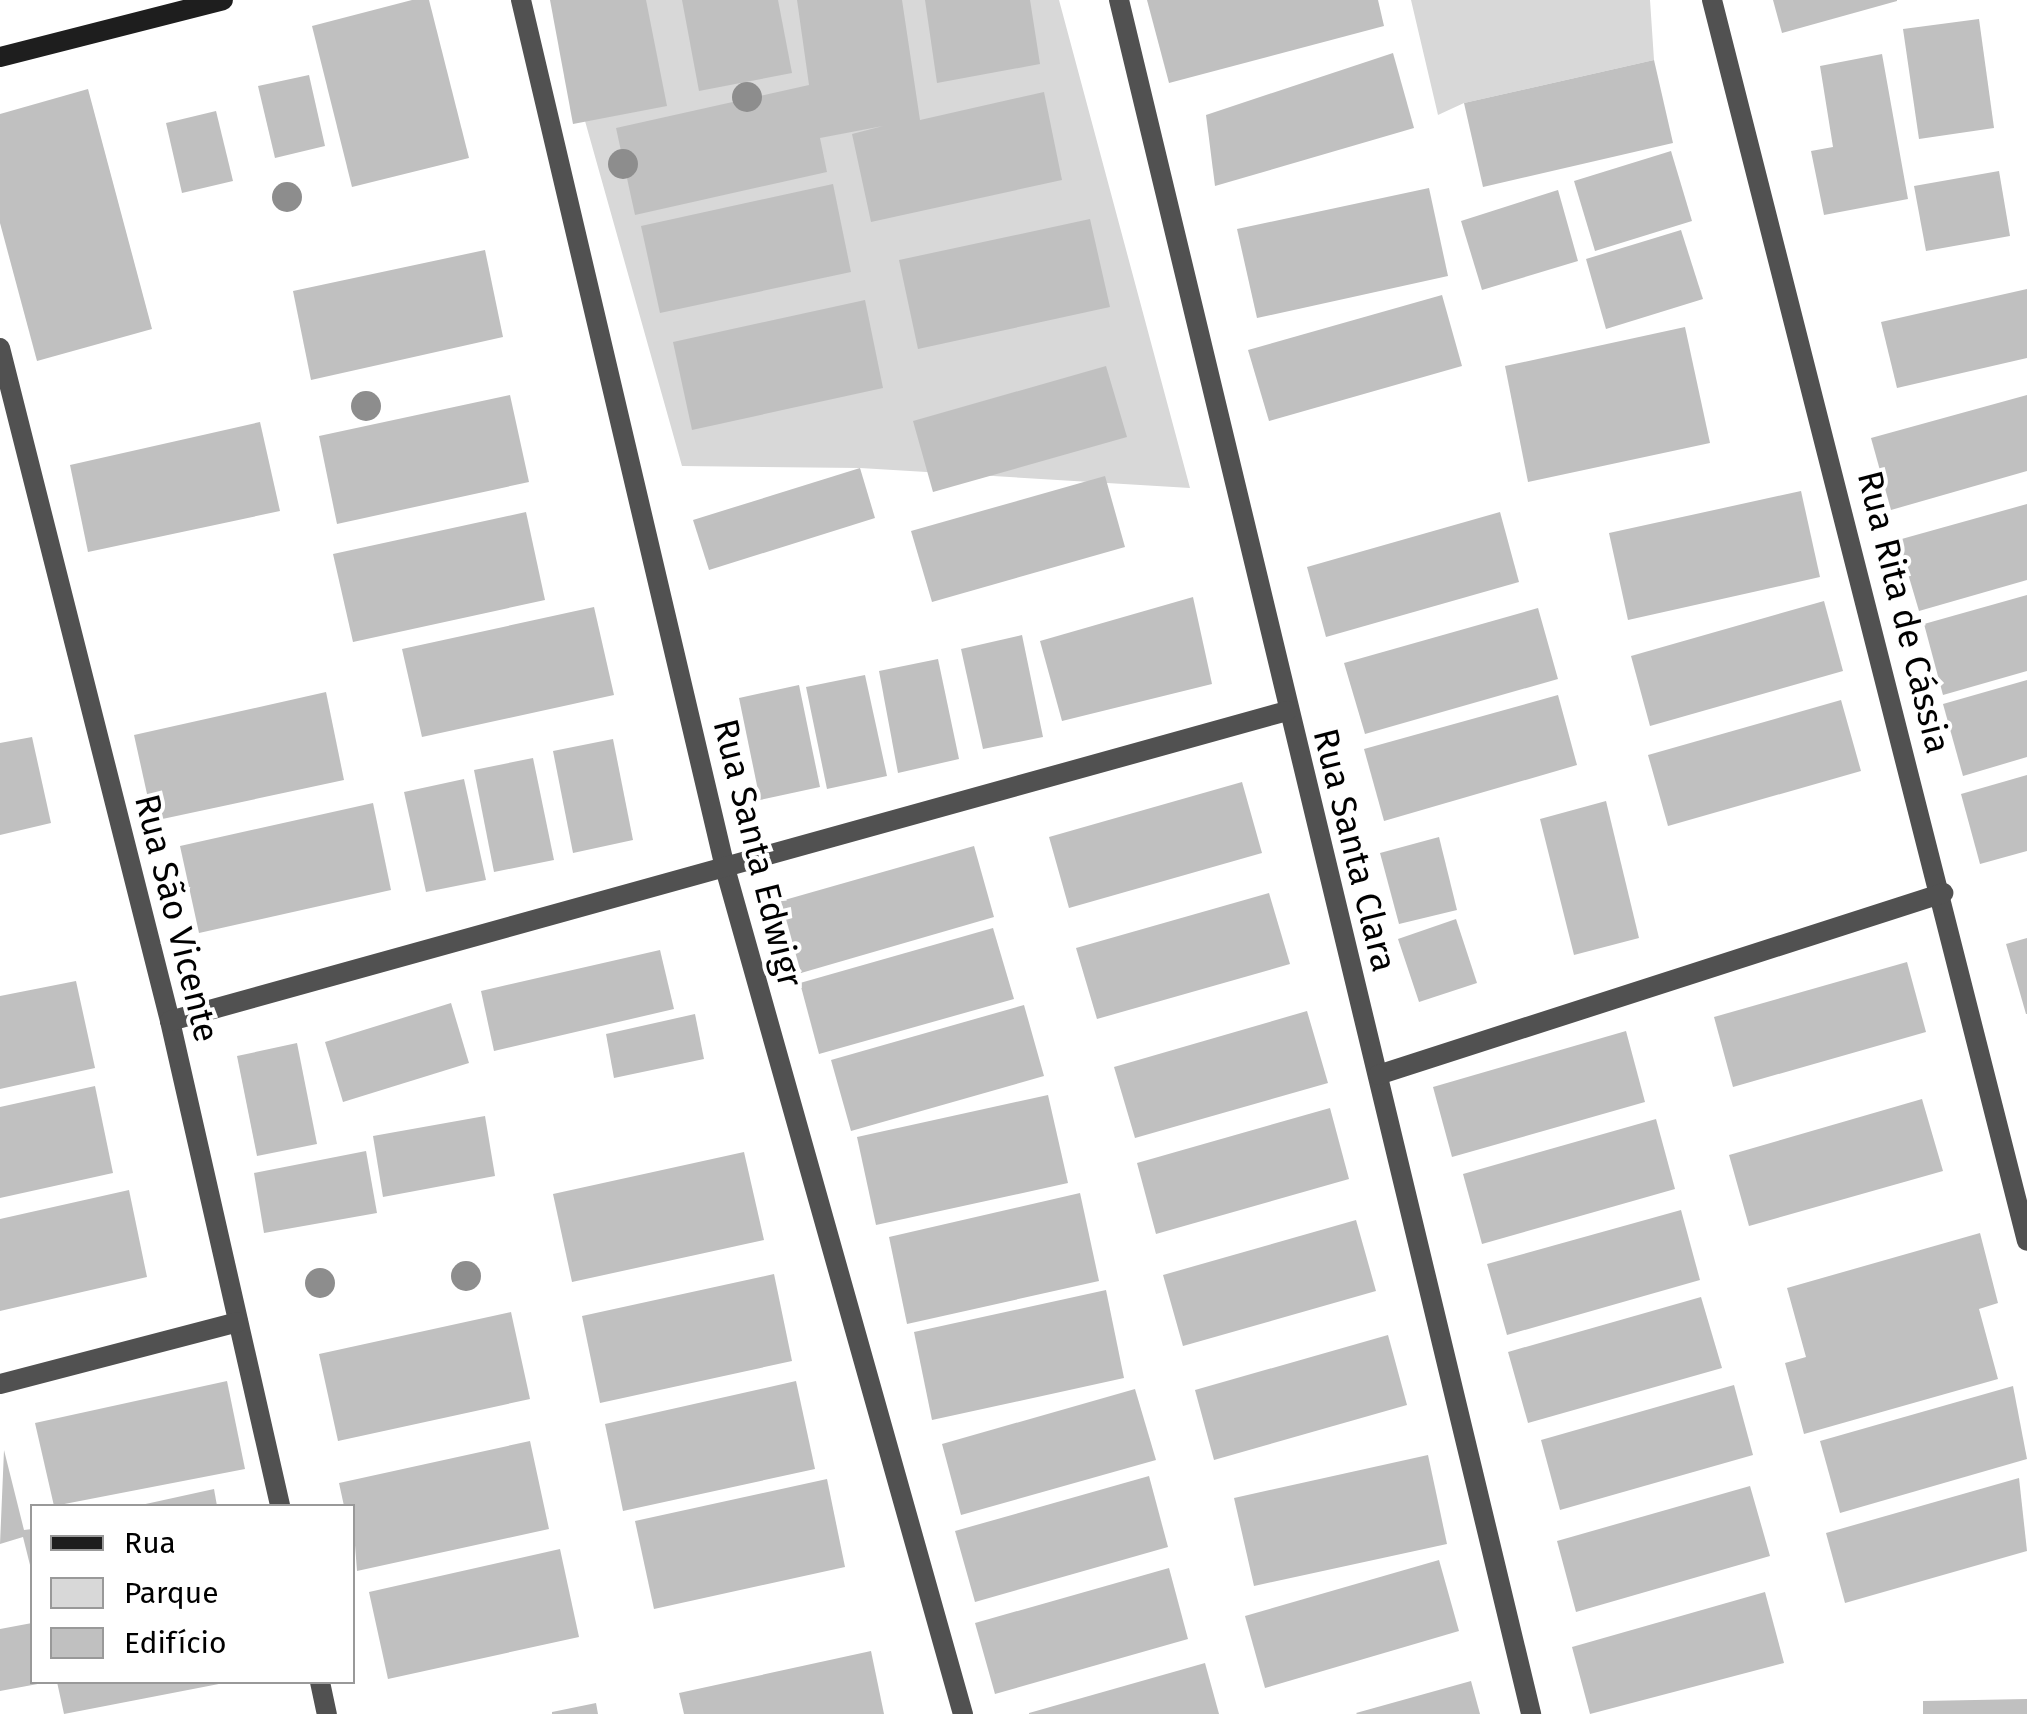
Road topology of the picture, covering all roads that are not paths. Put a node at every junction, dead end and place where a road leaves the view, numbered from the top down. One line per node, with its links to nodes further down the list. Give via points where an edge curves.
1 (223, 0): 5 (main road)
2 (521, 0): 8 (street, Rua Santa Edwigr)
3 (1119, 0): 7 (street, Rua Santa Clara)
4 (1712, 0): 9 (street, Rua Rita de Cássia)
5 (0, 57)
6 (0, 348): 10 (street, Rua São Vicente)
7 (1287, 711): 8 (street); 11 (street, Rua Santa Clara)
8 (725, 868): 10 (street); 18 (street, Rua Santa Edwigr)
9 (1943, 893): 11 (street); 12 (street, Rua Rita de Cássia)
10 (170, 1021): 13 (street, Rua São Vicente)
11 (1378, 1075): 19 (street, Rua Santa Clara)
12 (2027, 1242)
13 (238, 1322): 14 (street); 15 (street, Rua São Vicente)
14 (0, 1384)
15 (280, 1504)
16 (320, 1684): 17 (street)
17 (327, 1714)
18 (962, 1714)
19 (1531, 1714)

